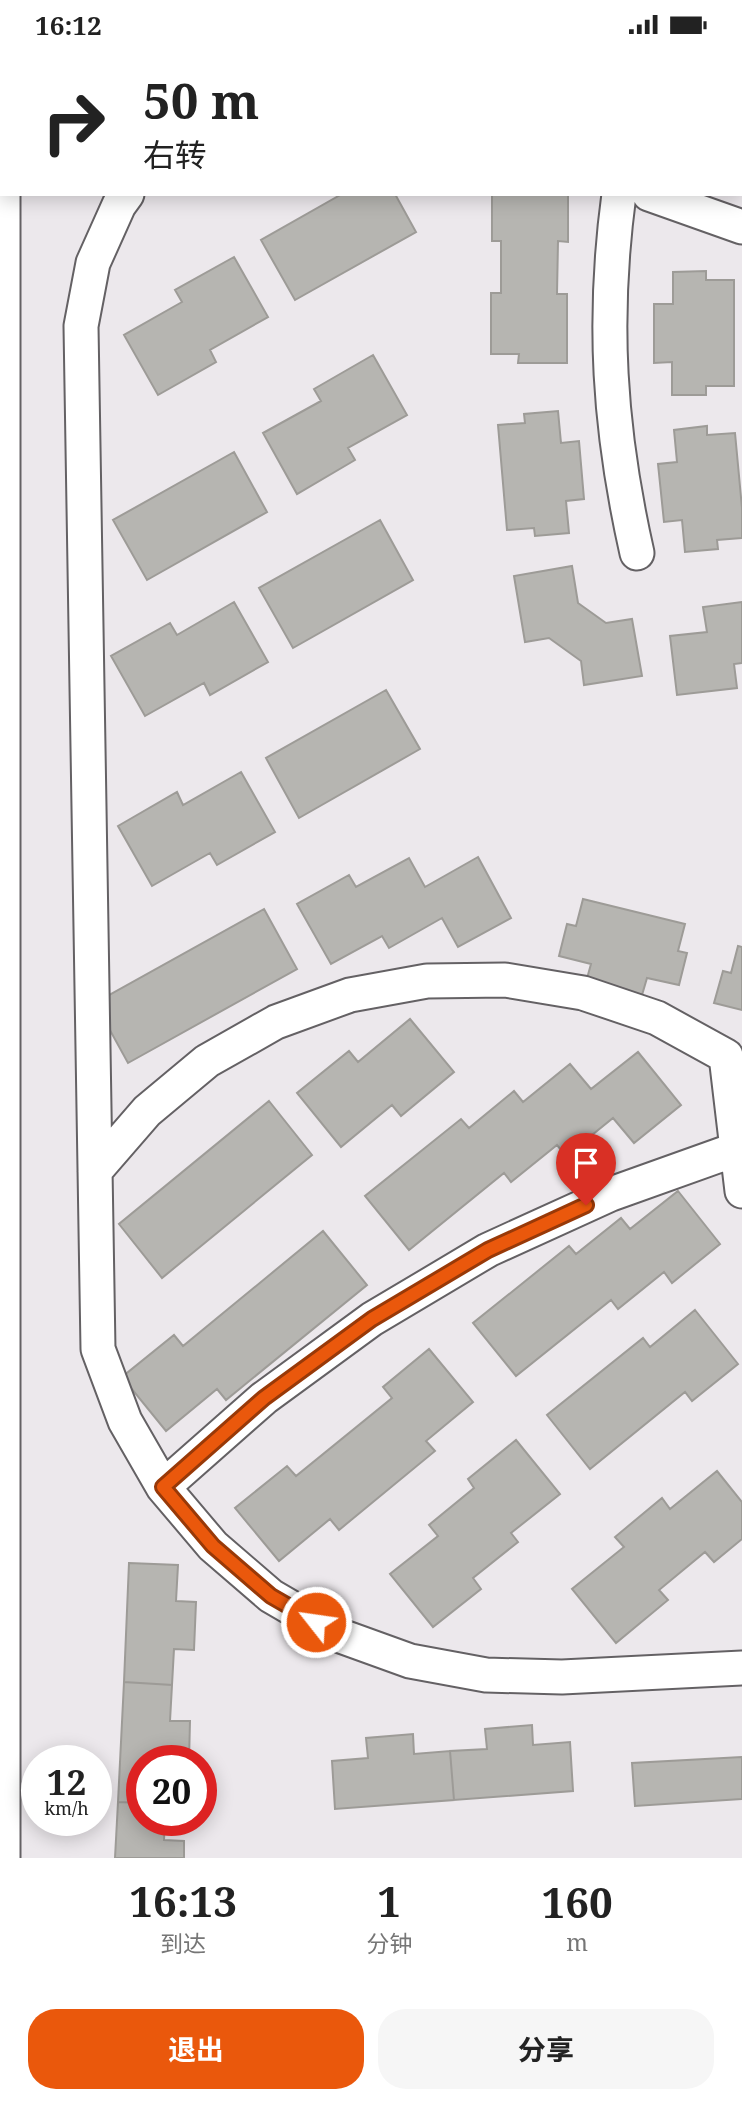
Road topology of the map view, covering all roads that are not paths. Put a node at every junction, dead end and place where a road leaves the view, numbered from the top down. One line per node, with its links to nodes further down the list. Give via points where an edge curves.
1 (3, 196): 6 (street)
2 (126, 196): 10 (street, via 93,263 81,326)
3 (619, 196): 8 (street, via 610,290 611,396)
4 (655, 196): 5 (street)
5 (742, 227)
6 (2, 354): 7 (street)
7 (2, 427): 14 (street)
8 (637, 553)
9 (737, 1149): 10 (street, via 726,1056 657,1018 583,993 505,980 427,981 337,999 276,1022 207,1061 146,1111); 11 (street); 12 (street, via 611,1194 488,1250 372,1319 296,1374)
10 (95, 1171): 12 (street, via 98,1349 125,1421)
11 (742, 1191)
12 (163, 1487): 13 (street, via 213,1546 271,1596 338,1635 410,1661 486,1675 562,1677)
13 (742, 1668)
14 (3, 1858)

